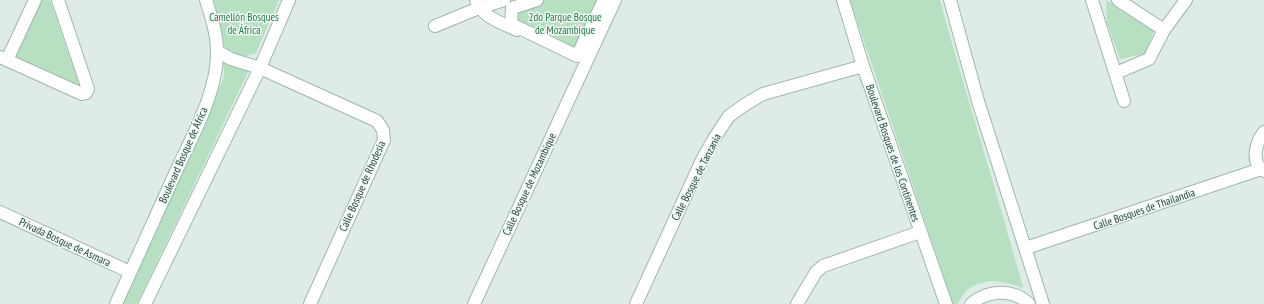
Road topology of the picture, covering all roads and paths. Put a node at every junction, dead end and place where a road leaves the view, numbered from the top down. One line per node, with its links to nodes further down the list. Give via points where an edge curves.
1 (35, 0): 18 (street)
2 (58, 0): 18 (street, via 88,89 86,93 82,94)
3 (206, 0): 17 (street, Boulevard Bosque de África)
4 (289, 0): 21 (street)
5 (504, 0): 14 (street)
6 (537, 0): 7 (street, via 512,8 511,24 577,56)
7 (604, 0)
8 (615, 0): 19 (street, Calle Bosque de Mozambique)
9 (843, 0): 20 (street, Boulevard Bosques de los Continentes)
10 (950, 0): 28 (street, via 978,101)
11 (1092, 0): 22 (street)
12 (1118, 0): 16 (street)
13 (1186, 0): 16 (street)
14 (477, 4): 15 (street); 19 (street, via 488,16)
15 (435, 26)
16 (1164, 30): 22 (street, via 1149,59)
17 (218, 51): 21 (street, Calle Bosque de Rhodesia, via 230,59); 29 (street, Boulevard Bosque de África, via 215,74 205,106)
18 (3, 59)
19 (585, 64): 33 (street, Calle Bosque de Mozambique)
20 (863, 66): 27 (street, Boulevard Bosques de los Continentes); 34 (street, Calle Bosque de Tanzania, via 763,94 729,116 702,160)
21 (260, 68): 31 (street); 32 (street, Calle Bosque de Rhodesia, via 377,121 383,130 384,140)
22 (1116, 73): 23 (street)
23 (1124, 101)
24 (1264, 132): 25 (street, via 1256,154 1256,162)
25 (1263, 170): 28 (street, Calle Bosques de Thailandia)
26 (0, 212): 29 (street, Privada Bosque de Asmara)
27 (920, 232): 35 (street, via 820,267); 36 (street, Boulevard Bosques de los Continentes)
28 (1026, 248): 39 (street)
29 (130, 272): 30 (street, Boulevard Bosque de África)
30 (116, 304)
31 (145, 304)
32 (310, 304)
33 (474, 304)
34 (636, 304)
35 (796, 304)
36 (946, 304)
37 (972, 304): 38 (street, via 985,295 997,292 1016,295)
38 (1029, 304)
39 (1043, 304)

